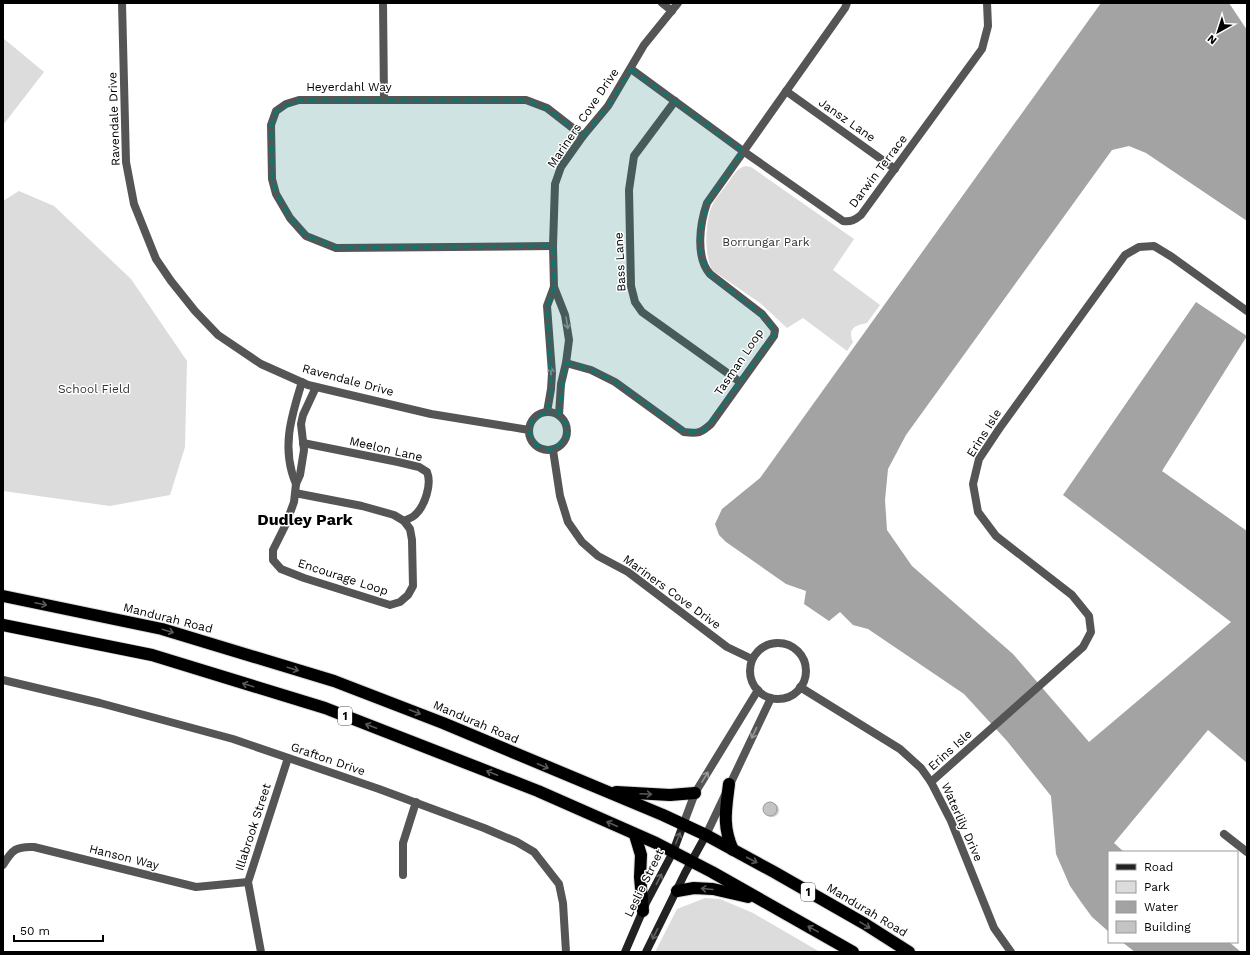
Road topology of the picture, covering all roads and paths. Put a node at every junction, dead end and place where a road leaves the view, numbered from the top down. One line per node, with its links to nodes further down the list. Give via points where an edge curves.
1 (122, 3): 19 (street, Ravendale Drive, via 126,162 134,204 156,259 171,282 218,335 261,364)
2 (384, 3): 10 (street)
3 (662, 3): 7 (street)
4 (678, 3): 7 (street, Mariners Cove Drive)
5 (847, 3): 9 (street, Tasman Loop)
6 (987, 3): 14 (street, Darwin Terrace, via 988,26 982,49)
7 (672, 11): 8 (street, Mariners Cove Drive, via 644,45)
8 (631, 69): 11 (street, Darwin Terrace); 12 (street, Mariners Cove Drive, via 608,106)
9 (786, 91): 13 (street, Tasman Loop); 14 (street, Jansz Lane)
10 (384, 99): 12 (street, Heyerdahl Way, via 526,100 547,108); 15 (street, Heyerdahl Way, via 299,100 286,104 276,111 271,125 272,179 276,194 290,218 306,236 336,248)
11 (675, 101): 13 (street, Darwin Terrace); 20 (street, Bass Lane, via 634,156 629,190 631,286 635,302 642,312)
12 (583, 136): 15 (street, Mariners Cove Drive, via 561,167 555,184)
13 (743, 151): 14 (street, Darwin Terrace, via 843,221 851,222 861,215); 20 (street, Tasman Loop, via 707,203 700,235 705,268 762,314 775,330 774,336)
14 (895, 168)
15 (553, 246): 16 (street, Mariners Cove Drive)
16 (554, 287): 18 (street, Mariners Cove Drive, one-way to 18, via 565,315 569,340); 22 (street, Mariners Cove Drive, one-way to 16, via 552,373 547,306)
17 (1247, 311): 38 (street, Erins Isle, via 1154,246 1139,247 1125,255 999,429 979,459 973,484 978,512 996,536 1072,595 1089,616 1091,632 1083,646)
18 (566, 363): 20 (street, Tasman Loop, via 591,370 615,382 684,432 696,434 711,424); 23 (street, Mariners Cove Drive, via 561,384)
19 (302, 382): 21 (street, Ravendale Drive); 27 (street, Encourage Loop, via 291,419 288,445 291,471)
20 (740, 382)
21 (316, 386): 24 (street, Ravendale Drive, via 431,414); 25 (street, Encourage Loop, via 303,414)
22 (547, 412): 23 (street); 24 (street, via 537,415 532,420)
23 (559, 415): 26 (street, via 567,425 567,437)
24 (529, 430): 26 (street, via 531,440 537,446)
25 (303, 443): 27 (street, Encourage Loop, via 300,475); 29 (street, Meelon Lane, via 398,462 428,472 428,490 421,507 415,516)
26 (553, 450): 32 (street, Mariners Cove Drive, via 560,496 568,522 582,542 598,556 640,580 727,646)
27 (296, 484): 28 (street, Encourage Loop)
28 (296, 493): 29 (street, via 362,506 394,515); 29 (street, Encourage Loop, via 286,524 273,550 273,560 281,569 304,578 390,605 408,596 413,586 412,540 410,529)
29 (404, 521)
30 (3, 596): 40 (highway, Mandurah Road / 1, one-way to 40, via 162,629 334,681)
31 (3, 625): 45 (highway, 1, one-way to 31, via 538,791 325,708 152,655)
32 (752, 659): 34 (street, via 759,650 769,644 792,646 800,654 805,665 805,676); 35 (street, via 752,681)
33 (3, 680): 37 (street, Grafton Drive, via 234,739)
34 (800, 687): 36 (street, via 791,695); 38 (street, Waterlily Drive, via 900,748 921,768)
35 (758, 690): 36 (street); 41 (street, one-way to 35)
36 (771, 698): 39 (street, one-way to 39)
37 (288, 758): 42 (street, Grafton Drive); 53 (street, Illabrook Street)
38 (931, 782): 63 (street, Waterlily Drive, via 994,928)
39 (729, 784): 46 (street); 47 (highway, via 725,823 727,837)
40 (607, 791): 41 (highway, one-way to 41, via 670,795); 43 (highway, Mandurah Road / 1)
41 (695, 793): 43 (street)
42 (416, 802): 52 (street, via 403,843); 58 (street, Grafton Drive, via 484,828 534,852 559,884 563,903)
43 (683, 825): 46 (highway, Mandurah Road / 1); 48 (street, Leslie Street, one-way to 43)
44 (1224, 834): 49 (street)
45 (635, 835): 48 (highway, 1); 56 (highway, via 641,855)
46 (706, 835): 47 (highway, Mandurah Road / 1); 50 (street)
47 (733, 850): 62 (highway, Mandurah Road / 1, one-way to 62)
48 (673, 852): 50 (highway, 1); 56 (street, Leslie Street, one-way to 48)
49 (1247, 852)
50 (692, 861): 54 (street); 55 (highway, 1)
51 (3, 865): 53 (street, Hanson Way, via 14,850 23,846 196,887)
52 (402, 875)
53 (248, 882): 57 (street, Illabrook Street)
54 (677, 891): 55 (highway, one-way to 54, via 713,889 694,888); 60 (street, one-way to 60)
55 (759, 899): 61 (highway, 1, one-way to 55)
56 (643, 911): 59 (street, Leslie Street)
57 (261, 952)
58 (566, 952)
59 (625, 952)
60 (646, 952)
61 (854, 952)
62 (909, 952)
63 (1011, 952)

